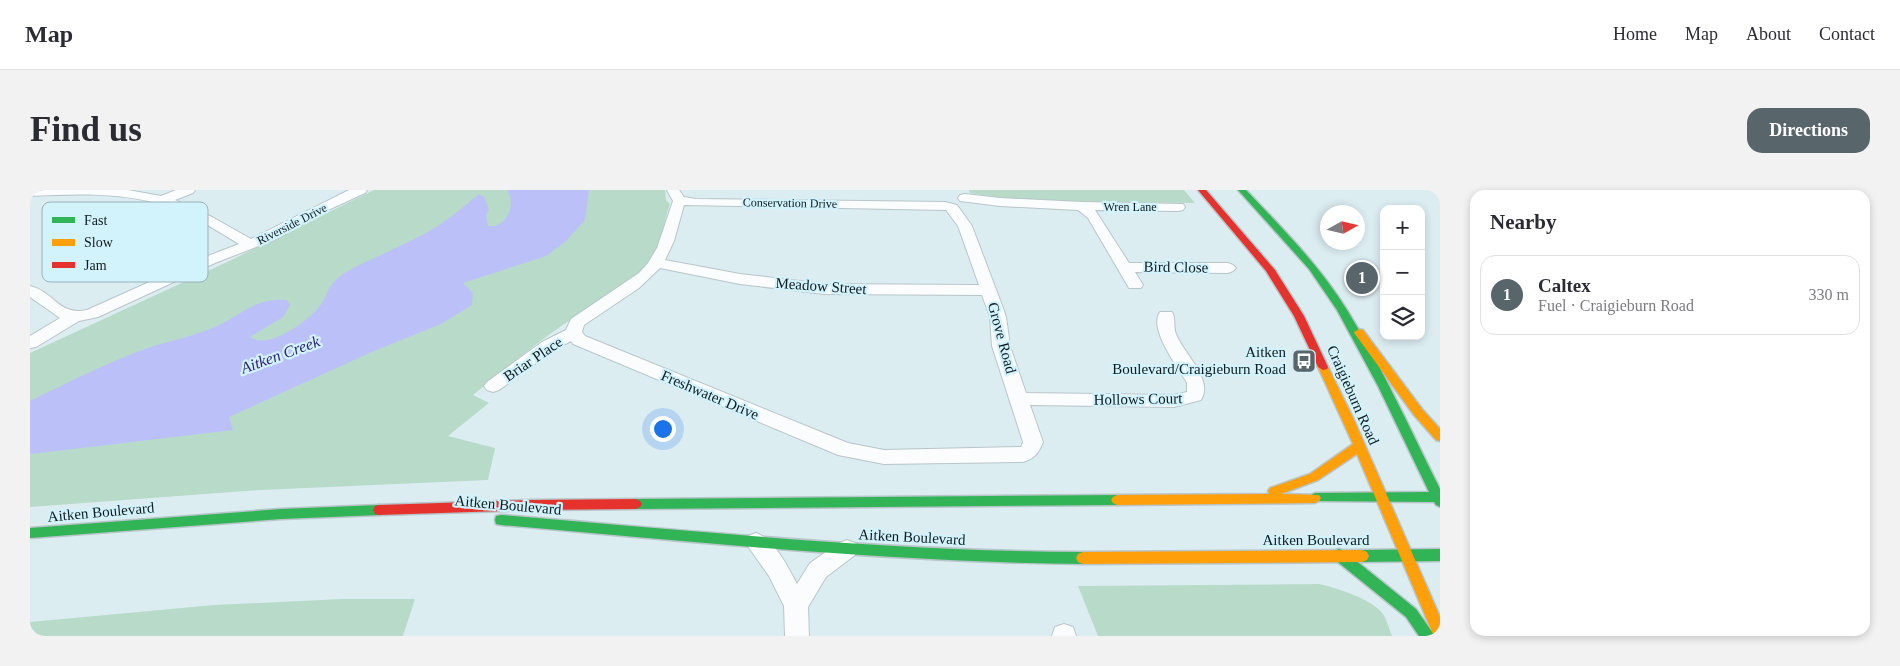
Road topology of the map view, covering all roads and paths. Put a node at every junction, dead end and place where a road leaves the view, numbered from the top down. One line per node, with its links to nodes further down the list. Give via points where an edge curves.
1 (188, 190): 7 (street)
2 (360, 190): 13 (street, Riverside Drive)
3 (1202, 190): 30 (main road, Craigieburn Road, via 1284,290 1319,357)
4 (1242, 190): 24 (main road, Craigieburn Road, via 1312,267)
5 (30, 192): 7 (street, Riverside Drive, via 129,194)
6 (676, 195): 8 (street, Conservation Drive, via 696,202 914,205); 15 (street, via 666,246)
7 (163, 200): 9 (street, Riverside Drive)
8 (956, 201): 10 (street, Conservation Drive); 20 (street, Grove Road)
9 (168, 202)
10 (1082, 206): 11 (street, Wren Lane); 16 (street, via 1094,216)
11 (1178, 207)
12 (208, 220): 13 (street, Riverside Drive)
13 (251, 245): 14 (street, Riverside Drive)
14 (208, 261)
15 (656, 263): 20 (street, Meadow Street, via 740,279 824,289); 25 (street, via 635,285 576,322)
16 (1124, 266): 17 (street, Bird Close); 19 (street)
17 (1228, 268)
18 (163, 282): 23 (street, Riverside Drive, via 100,311)
19 (1135, 285)
20 (988, 290): 28 (street, Grove Road, via 998,317 1001,346)
21 (30, 291): 23 (street, via 60,313)
22 (1166, 315): 28 (street, Hollows Court, via 1168,336 1196,383 1196,396 1174,401)
23 (75, 317): 26 (street, Riverside Drive)
24 (1350, 322): 29 (main road, via 1376,352 1422,419); 34 (main road, Craigieburn Road)
25 (573, 333): 27 (street, Briar Place, via 548,346); 31 (street, Freshwater Drive, via 579,340 845,450 884,457 1014,456)
26 (30, 343)
27 (493, 386)
28 (1020, 399): 31 (street, Grove Road, via 1034,442)
29 (1440, 437)
30 (1359, 446): 32 (main road, via 1314,477); 33 (main road, Craigieburn Road)
31 (1029, 452)
32 (1255, 498): 33 (main road, Aitken Boulevard); 35 (main road, Aitken Boulevard, via 548,504)
33 (1381, 498): 34 (main road, Aitken Boulevard); 41 (main road, Craigieburn Road)
34 (1439, 499)
35 (383, 509): 36 (main road, Aitken Boulevard); 37 (main road, Aitken Boulevard)
36 (30, 533)
37 (756, 542): 38 (main road, Aitken Boulevard); 42 (street, via 777,568)
38 (847, 549): 40 (main road, Aitken Boulevard, via 1023,558); 42 (street, via 818,570)
39 (1440, 554): 41 (main road, Aitken Boulevard)
40 (1339, 555): 41 (main road, Aitken Boulevard); 45 (main road, via 1410,613)
41 (1405, 555): 43 (main road, Craigieburn Road)
42 (796, 606): 44 (street)
43 (1440, 634)
44 (797, 636)
45 (1428, 636)

